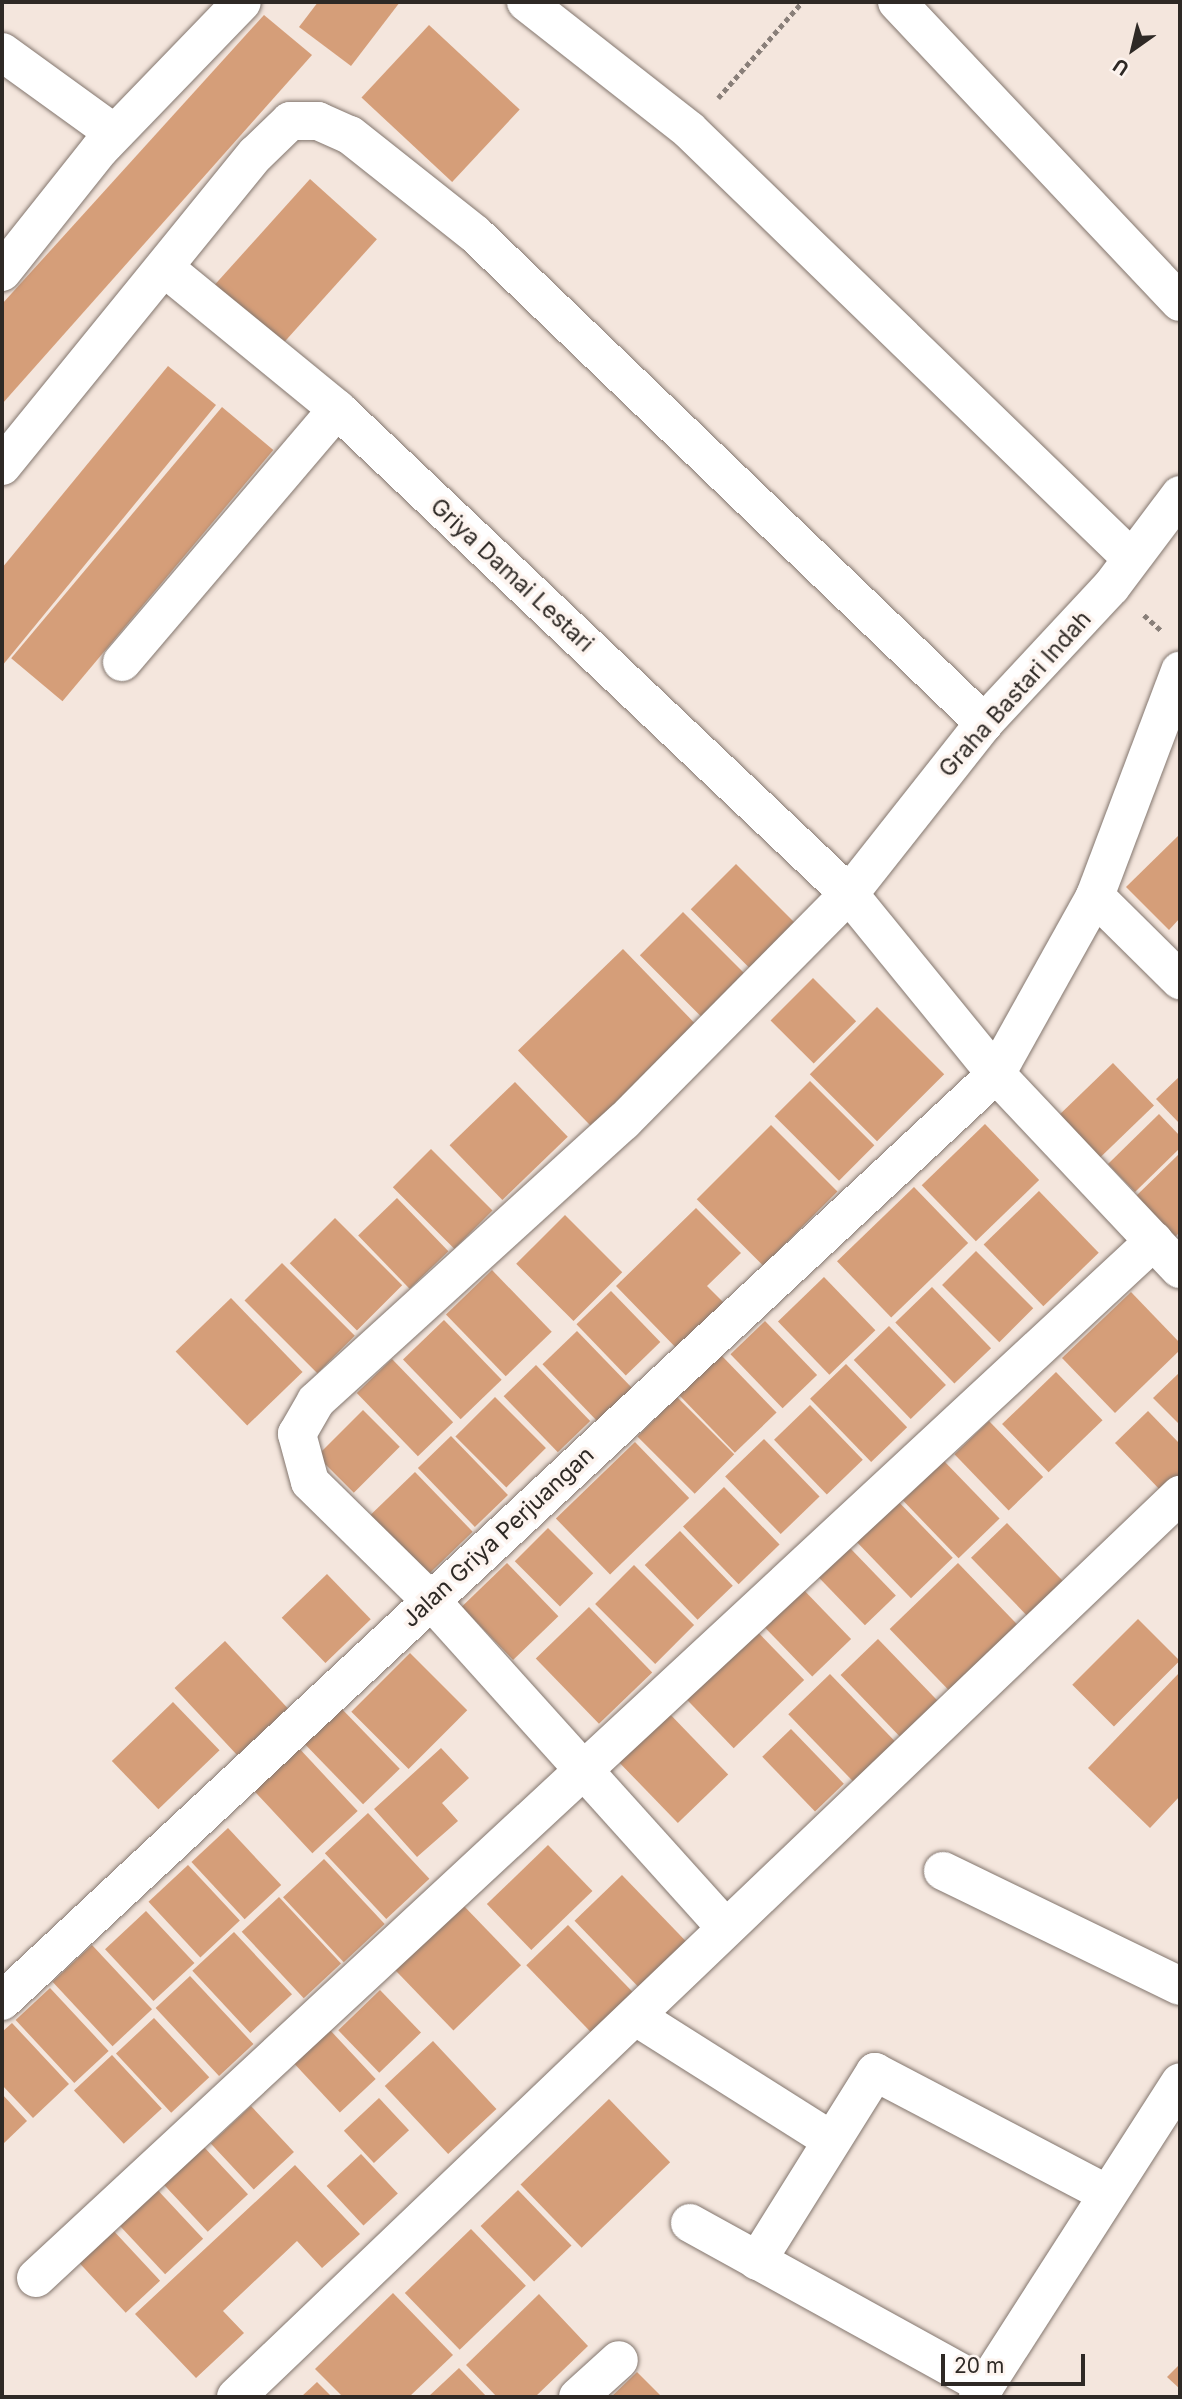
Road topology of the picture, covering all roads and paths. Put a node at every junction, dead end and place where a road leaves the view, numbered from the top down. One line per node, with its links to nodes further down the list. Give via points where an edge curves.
1 (242, 2): 7 (street)
2 (526, 2): 6 (street)
3 (802, 2): 6 (path)
4 (897, 2): 10 (street)
5 (2, 52): 7 (street)
6 (690, 130): 14 (street)
7 (114, 133): 9 (street)
8 (166, 269): 11 (street, Griya Damai Lestari); 12 (street); 17 (street, via 290,121 318,121 350,135 475,233)
9 (2, 272)
10 (1180, 302)
11 (337, 409): 15 (street); 18 (street, Griya Damai Lestari)
12 (2, 466)
13 (1180, 495): 14 (street, Graha Bastari Indah)
14 (1130, 558): 17 (street, Graha Bastari Indah)
15 (122, 662)
16 (1180, 671): 19 (street, Jalan Griya Perjuangan)
17 (984, 723): 18 (street, Graha Bastari Indah)
18 (849, 894): 21 (street, Griya Damai Lestari); 25 (street, Graha Bastari Indah, via 622,1122 316,1401 296,1446 310,1482)
19 (1096, 896): 20 (street); 21 (street, Jalan Griya Perjuangan)
20 (1180, 980)
21 (996, 1074): 22 (street, Griya Damai Lestari); 25 (street, Jalan Griya Perjuangan)
22 (1154, 1241): 23 (street, Griya Damai Lestari); 26 (street)
23 (1180, 1269)
24 (1180, 1495): 28 (street)
25 (430, 1600): 26 (street, Graha Bastari Indah); 30 (street, Jalan Griya Perjuangan)
26 (584, 1767): 28 (street, Graha Bastari Indah); 37 (street)
27 (943, 1871): 29 (street)
28 (724, 1926): 31 (street)
29 (1180, 1986)
30 (2, 2001)
31 (638, 2018): 33 (street); 40 (street)
32 (1180, 2082): 34 (street)
33 (831, 2140): 34 (street, via 875,2072); 36 (street)
34 (1107, 2194): 39 (street)
35 (690, 2223): 36 (street)
36 (757, 2261): 39 (street)
37 (36, 2278)
38 (619, 2360): 41 (street)
39 (981, 2392)
40 (236, 2397)
41 (578, 2397)

